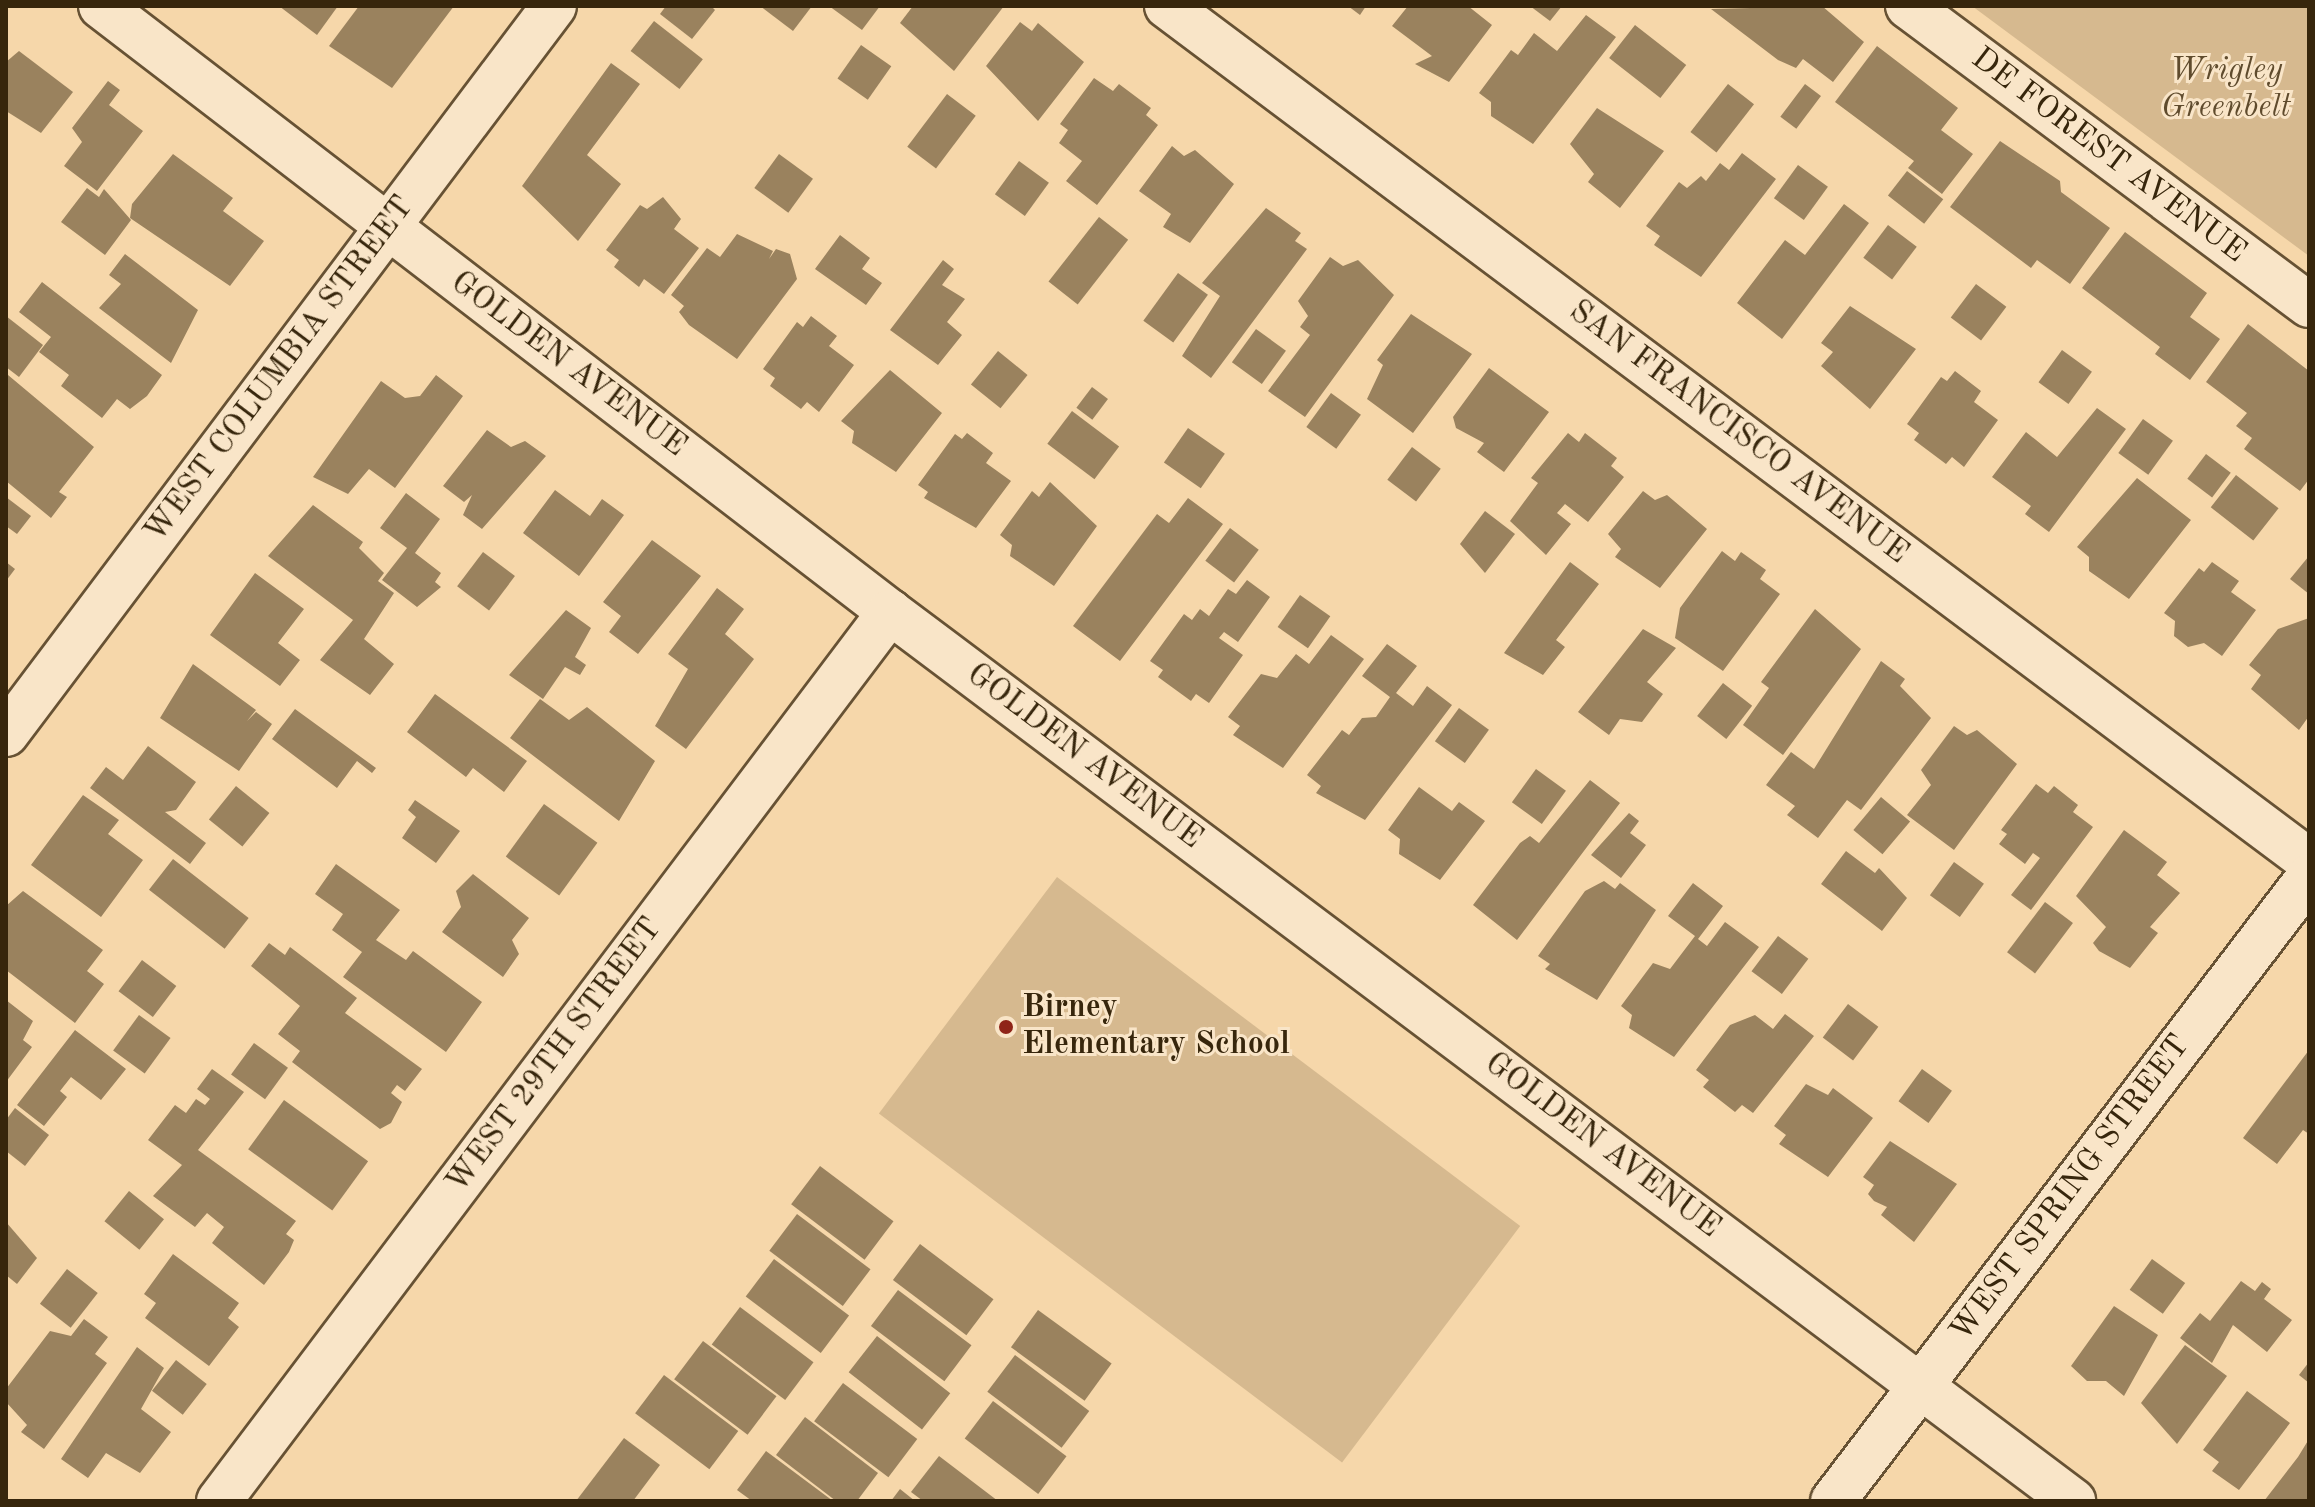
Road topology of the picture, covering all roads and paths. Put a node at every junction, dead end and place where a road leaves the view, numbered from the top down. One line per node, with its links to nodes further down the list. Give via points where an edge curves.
1 (101, 6): 5 (street, GOLDEN AVENUE)
2 (554, 6): 5 (street, WEST COLUMBIA STREET)
3 (1167, 6): 9 (street, SAN FRANCISCO AVENUE)
4 (1908, 6): 6 (street, DE FOREST AVENUE)
5 (388, 227): 7 (street, GOLDEN AVENUE); 8 (street, WEST COLUMBIA STREET)
6 (2309, 305)
7 (890, 612): 11 (street, GOLDEN AVENUE); 12 (street, WEST 29TH STREET)
8 (6, 734)
9 (2309, 861)
10 (2309, 877): 11 (street, WEST SPRING STREET)
11 (1920, 1385): 13 (street, WEST SPRING STREET); 14 (street, GOLDEN AVENUE)
12 (219, 1501)
13 (1833, 1501)
14 (2073, 1501)

